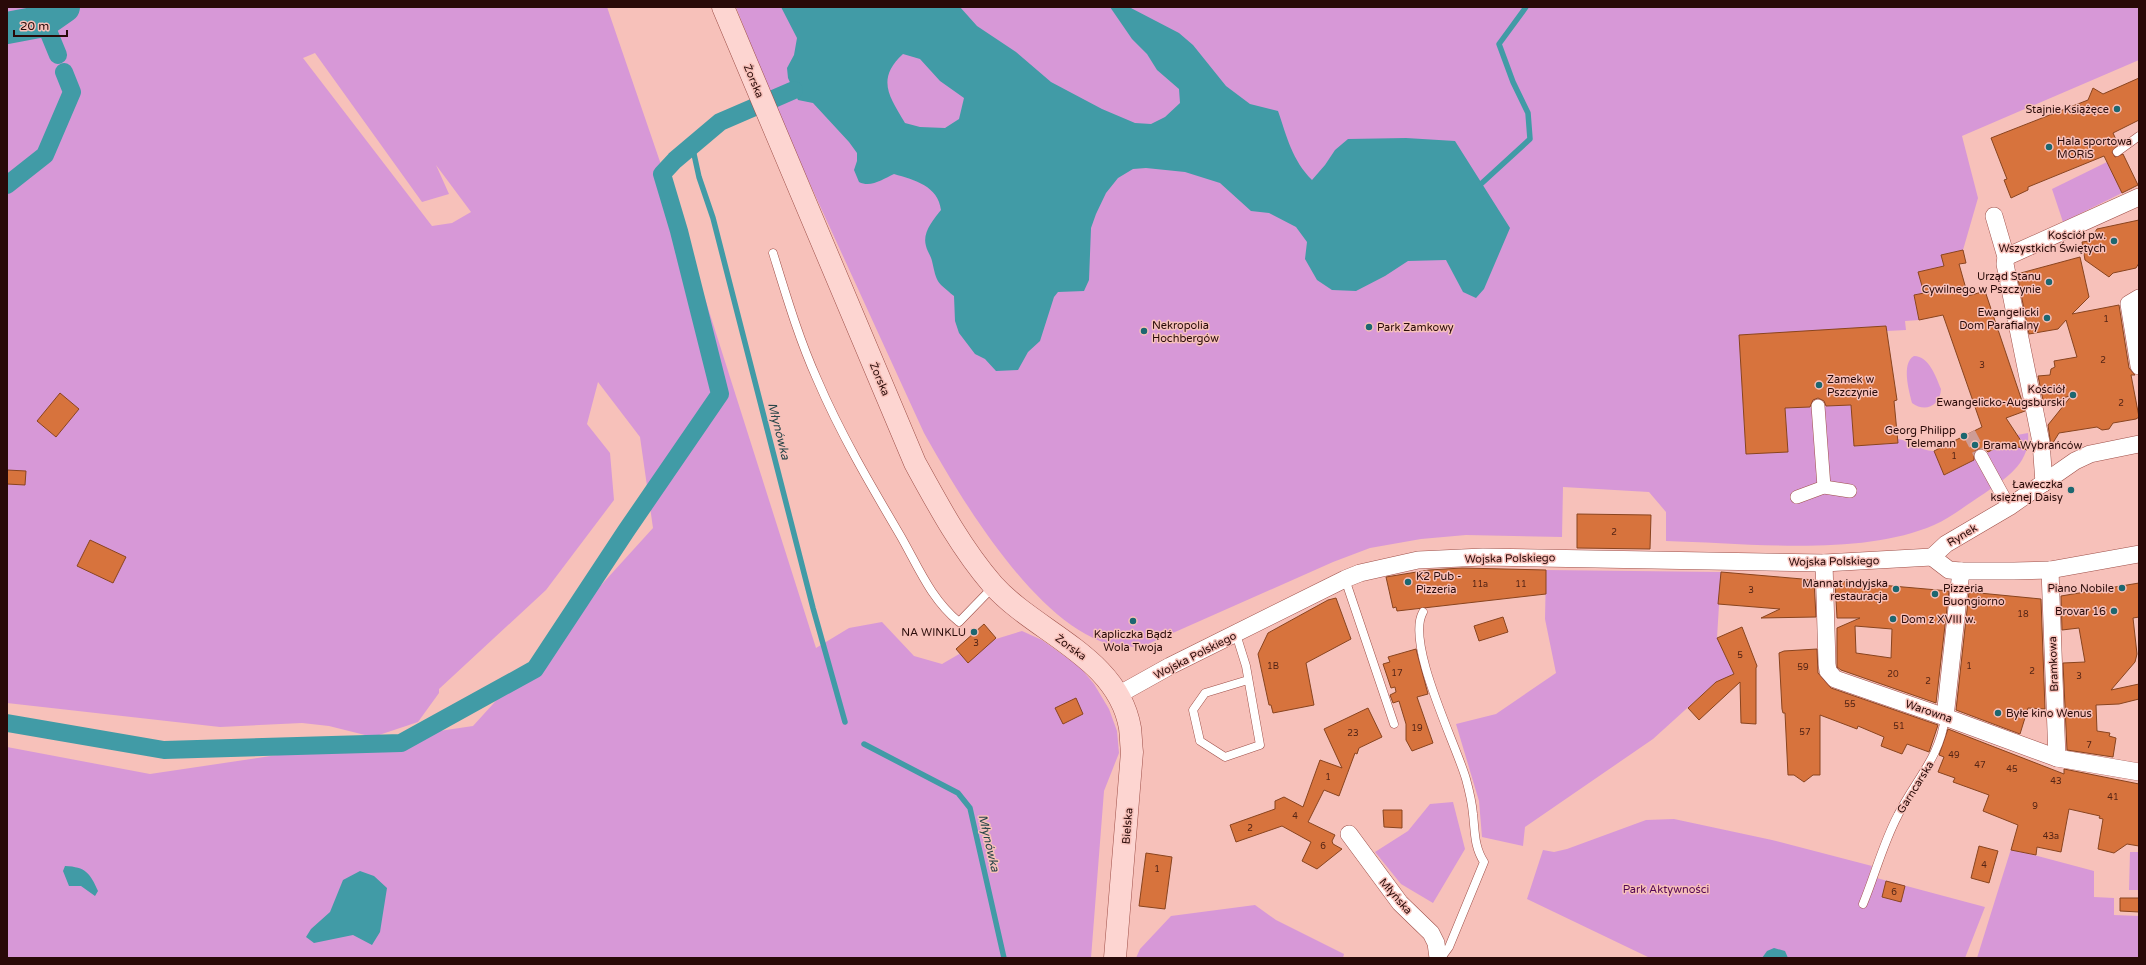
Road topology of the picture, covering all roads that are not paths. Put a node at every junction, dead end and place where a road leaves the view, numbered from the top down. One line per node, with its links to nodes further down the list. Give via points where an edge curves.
1 (723, 7): 24 (main road, Żorska, via 915,463 974,561)
2 (2139, 136): 3 (lane)
3 (2117, 152)
4 (2139, 197): 7 (street)
5 (1994, 216): 7 (street)
6 (773, 253): 24 (lane, via 816,378 852,452 922,578 945,610 959,622)
7 (2006, 257): 13 (street, via 2005,264 2040,442)
8 (2134, 301): 9 (street)
9 (2139, 366)
10 (1818, 406): 14 (street)
11 (2139, 444): 13 (street, Rynek, via 2090,454)
12 (1981, 456): 17 (street)
13 (2044, 483): 17 (street, Rynek)
14 (1824, 487): 15 (street); 16 (street)
15 (1850, 491)
16 (1797, 497)
17 (2009, 507): 19 (street, Rynek, via 1946,544)
18 (2139, 554): 21 (street)
19 (1932, 557): 20 (street, Wojska Polskiego); 22 (street, via 1949,570)
20 (1824, 562): 23 (street, Wojska Polskiego, via 1483,557 1418,560 1360,573); 29 (street, Warowna, via 1827,664 1831,676)
21 (2050, 570): 22 (street); 31 (street, Bramkowa)
22 (1961, 571): 29 (street, Garncarska)
23 (1345, 579): 26 (street, Wojska Polskiego); 30 (lane)
24 (994, 586): 28 (main road, Żorska, via 1016,607 1086,658)
25 (1423, 612): 37 (lane, via 1420,618 1420,635 1425,662 1465,778 1473,813 1475,841 1484,862 1449,947)
26 (1236, 634): 27 (lane); 28 (street, Wojska Polskiego)
27 (1248, 680): 27 (lane, via 1205,693 1193,710 1200,741 1225,757 1260,745)
28 (1118, 695): 35 (main road, Bielska, via 1130,726 1132,752)
29 (1945, 716): 31 (street, Warowna); 34 (lane, Garncarska, via 1933,760 1898,814)
30 (1394, 724)
31 (2057, 758): 32 (street, Warowna)
32 (2139, 772)
33 (1349, 834): 36 (street, Młyńska, via 1400,902 1431,933 1436,943)
34 (1863, 904)
35 (1115, 958)
36 (1438, 958)
37 (1442, 958)

